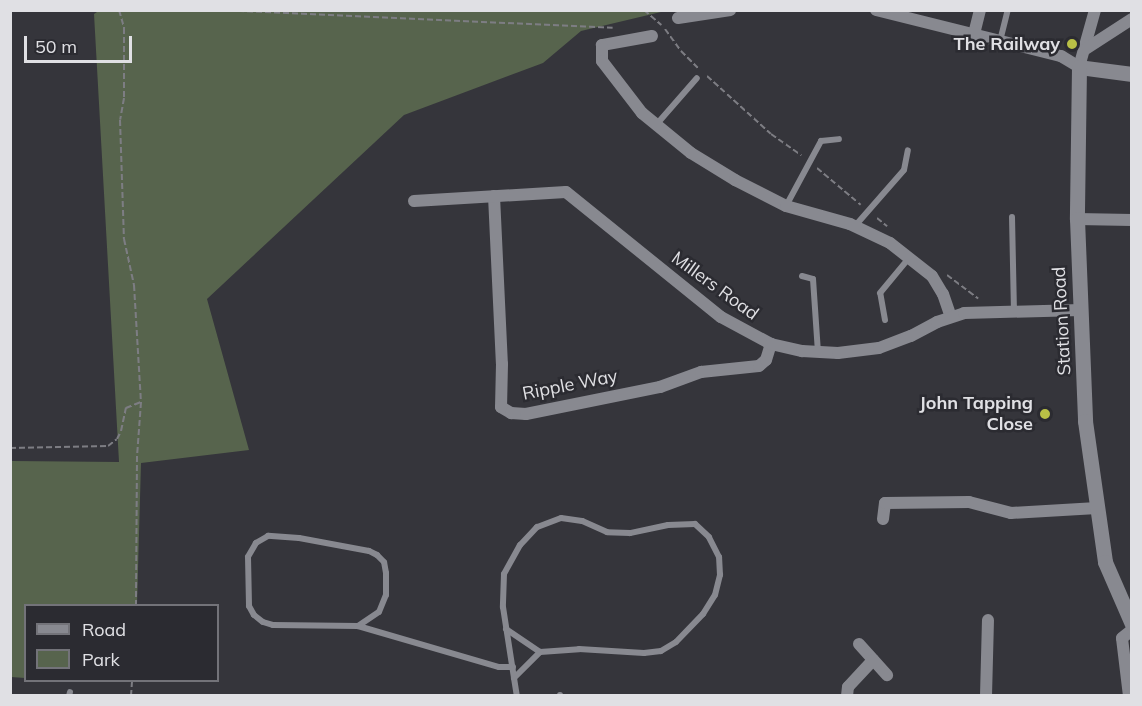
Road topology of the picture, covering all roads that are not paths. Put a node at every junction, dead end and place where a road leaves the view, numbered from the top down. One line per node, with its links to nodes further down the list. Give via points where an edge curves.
1 (730, 10): 6 (street)
2 (876, 10): 9 (street)
3 (980, 10): 9 (street)
4 (1008, 10): 10 (lane)
5 (1095, 10): 11 (street, Station Road)
6 (678, 18)
7 (1131, 19): 11 (street)
8 (651, 30): 15 (street, via 602,45 602,61 630,100)
9 (974, 34): 10 (street)
10 (1000, 41): 12 (street, via 1060,56)
11 (1084, 50): 12 (street, Station Road)
12 (1079, 67): 13 (street); 22 (street, Station Road)
13 (1131, 74)
14 (697, 78): 15 (lane)
15 (656, 126): 20 (street, via 714,168)
16 (839, 139): 20 (lane, via 821,141)
17 (908, 150): 24 (lane, via 904,170)
18 (494, 196): 19 (street, Millers Road); 31 (street, Millers Road, via 566,192 707,307 735,327); 31 (street, Ripple Way, via 501,408 526,414 660,387 701,372 759,366 766,360)
19 (414, 201)
20 (786, 206): 24 (street)
21 (1012, 217): 28 (lane)
22 (1077, 219): 23 (street); 27 (street, Station Road)
23 (1131, 220)
24 (855, 226): 25 (street, via 890,243)
25 (909, 258): 29 (street, via 932,276); 30 (lane, via 880,293)
26 (802, 276): 32 (lane, via 813,279)
27 (1081, 310): 28 (street, Millers Road); 33 (street, Station Road, via 1085,421)
28 (1014, 311): 29 (street, Millers Road)
29 (951, 316): 32 (street, Millers Road, via 879,348)
30 (885, 320)
31 (771, 344): 32 (street, Millers Road)
32 (818, 353)
33 (1097, 508): 34 (street, via 1011,513 969,502 885,502); 36 (street, Station Road, via 1105,562)
34 (883, 519)
35 (988, 620): 48 (street)
36 (1131, 624)
37 (358, 626): 37 (lane, via 273,625 254,615 249,606 248,556 256,543 268,536 299,538 369,550 377,555 384,562 386,595 379,612); 43 (lane, via 483,663)
38 (506, 629): 41 (lane); 41 (lane, via 502,608 504,574 520,545 537,527 561,518 582,521 607,532 695,524 709,537 719,556 715,595 676,642 661,651 644,653 579,649); 43 (lane)
39 (1131, 630): 49 (street, via 1122,638)
40 (859, 644): 42 (street)
41 (540, 652): 45 (lane)
42 (873, 660): 44 (street); 47 (street, via 848,687)
43 (513, 667): 45 (lane)
44 (887, 675)
45 (514, 678): 46 (lane)
46 (517, 696)
47 (847, 696)
48 (986, 696)
49 (1129, 696)

